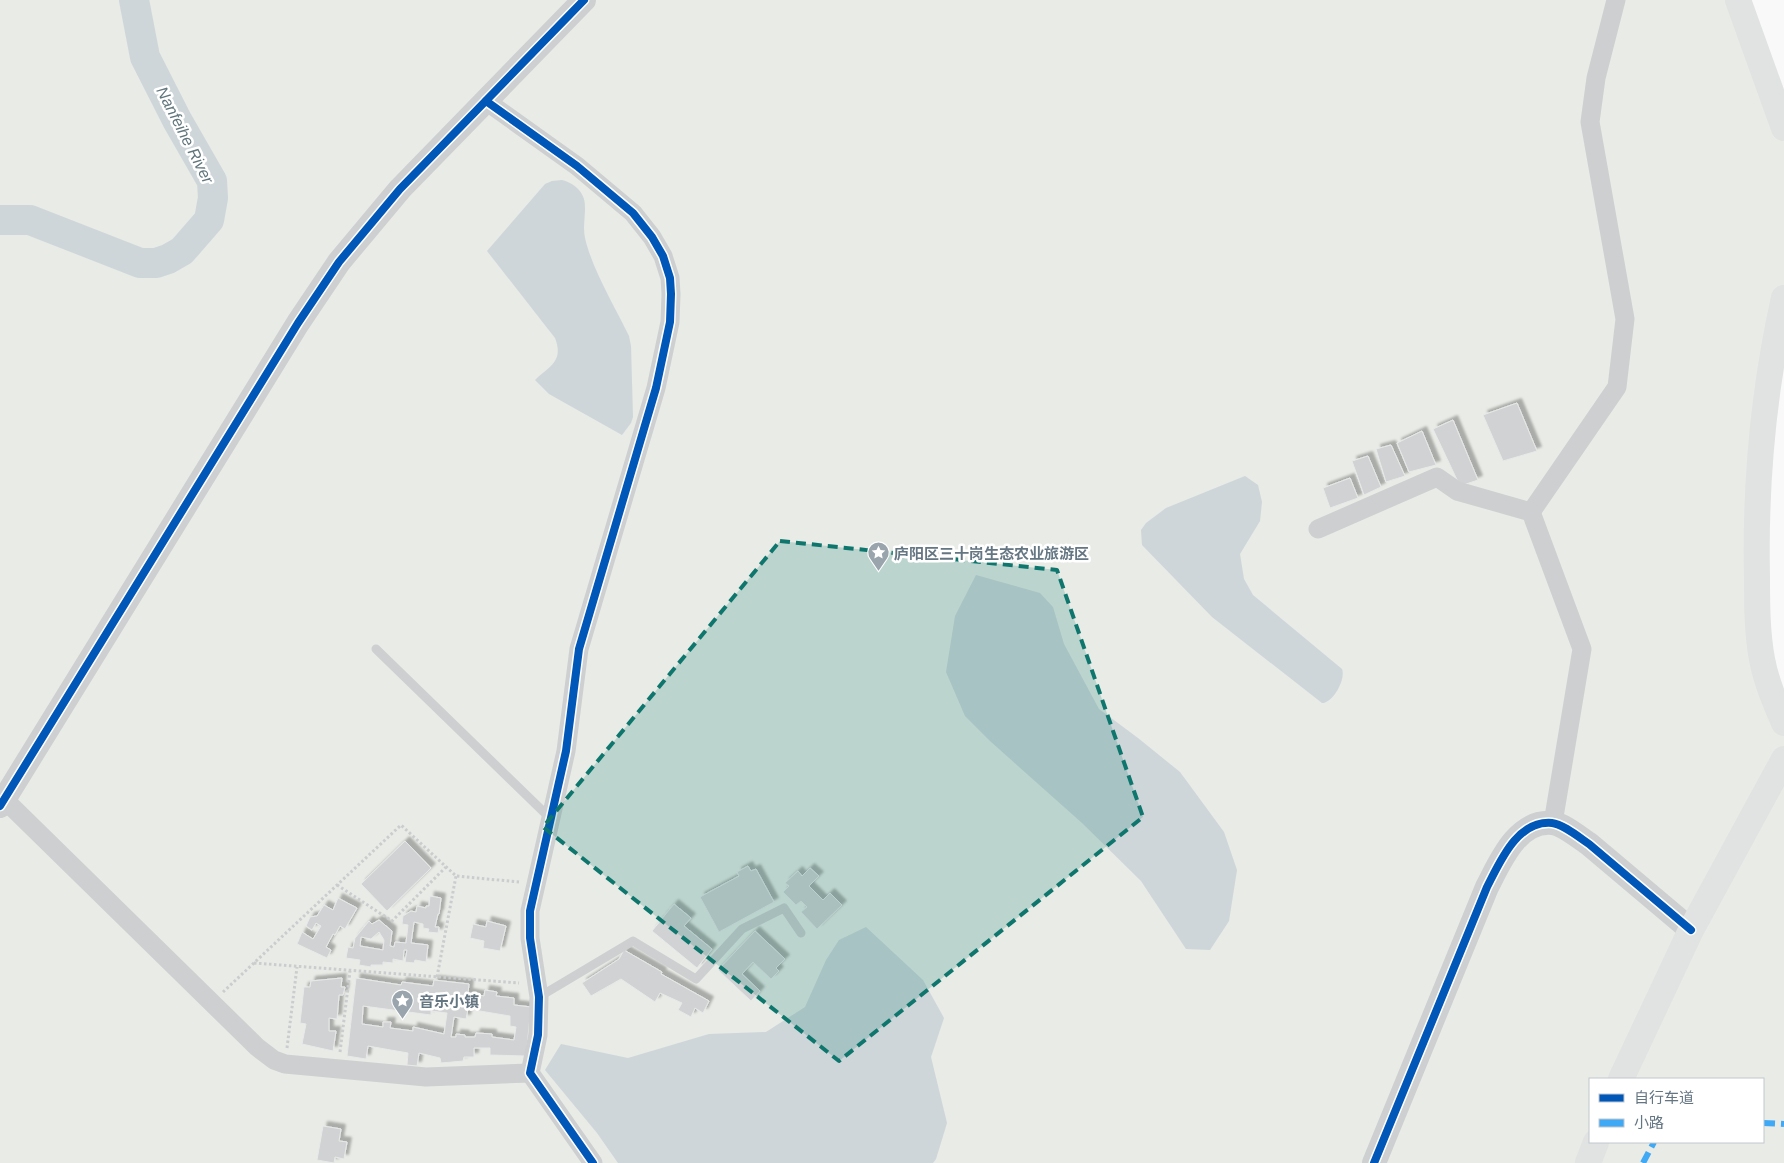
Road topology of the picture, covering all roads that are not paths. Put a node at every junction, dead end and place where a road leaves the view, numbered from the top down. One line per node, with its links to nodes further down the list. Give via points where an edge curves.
1 (584, 0): 4 (street)
2 (1616, 0): 7 (street, via 1596,78 1590,122 1625,319 1617,387)
3 (1738, 0): 5 (main road)
4 (486, 101): 12 (street, via 400,189 340,262 298,323); 13 (street, via 577,166 633,213 664,256 670,278 670,322 656,388 579,649 566,751)
5 (1784, 128)
6 (1784, 298): 10 (main road, via 1763,434 1756,538 1762,658 1772,696)
7 (1531, 512): 8 (street, via 1457,491 1437,477); 14 (street, via 1582,650)
8 (1318, 529)
9 (376, 649): 13 (lane)
10 (1784, 723)
11 (1784, 759): 15 (main road)
12 (2, 803): 18 (street, via 274,1060 285,1064 426,1077)
13 (551, 820): 17 (street, via 530,911 530,938)
14 (1553, 822): 15 (street, via 1589,844); 22 (street, via 1527,830 1516,839 1487,887)
15 (1690, 930): 19 (main road)
16 (801, 933): 17 (lane, via 784,908 742,929 696,979 633,941)
17 (538, 990): 18 (street, via 538,1035)
18 (530, 1073): 21 (street)
19 (1621, 1078)
20 (1596, 1143): 23 (main road)
21 (593, 1163)
22 (1374, 1163)
23 (1588, 1163)

